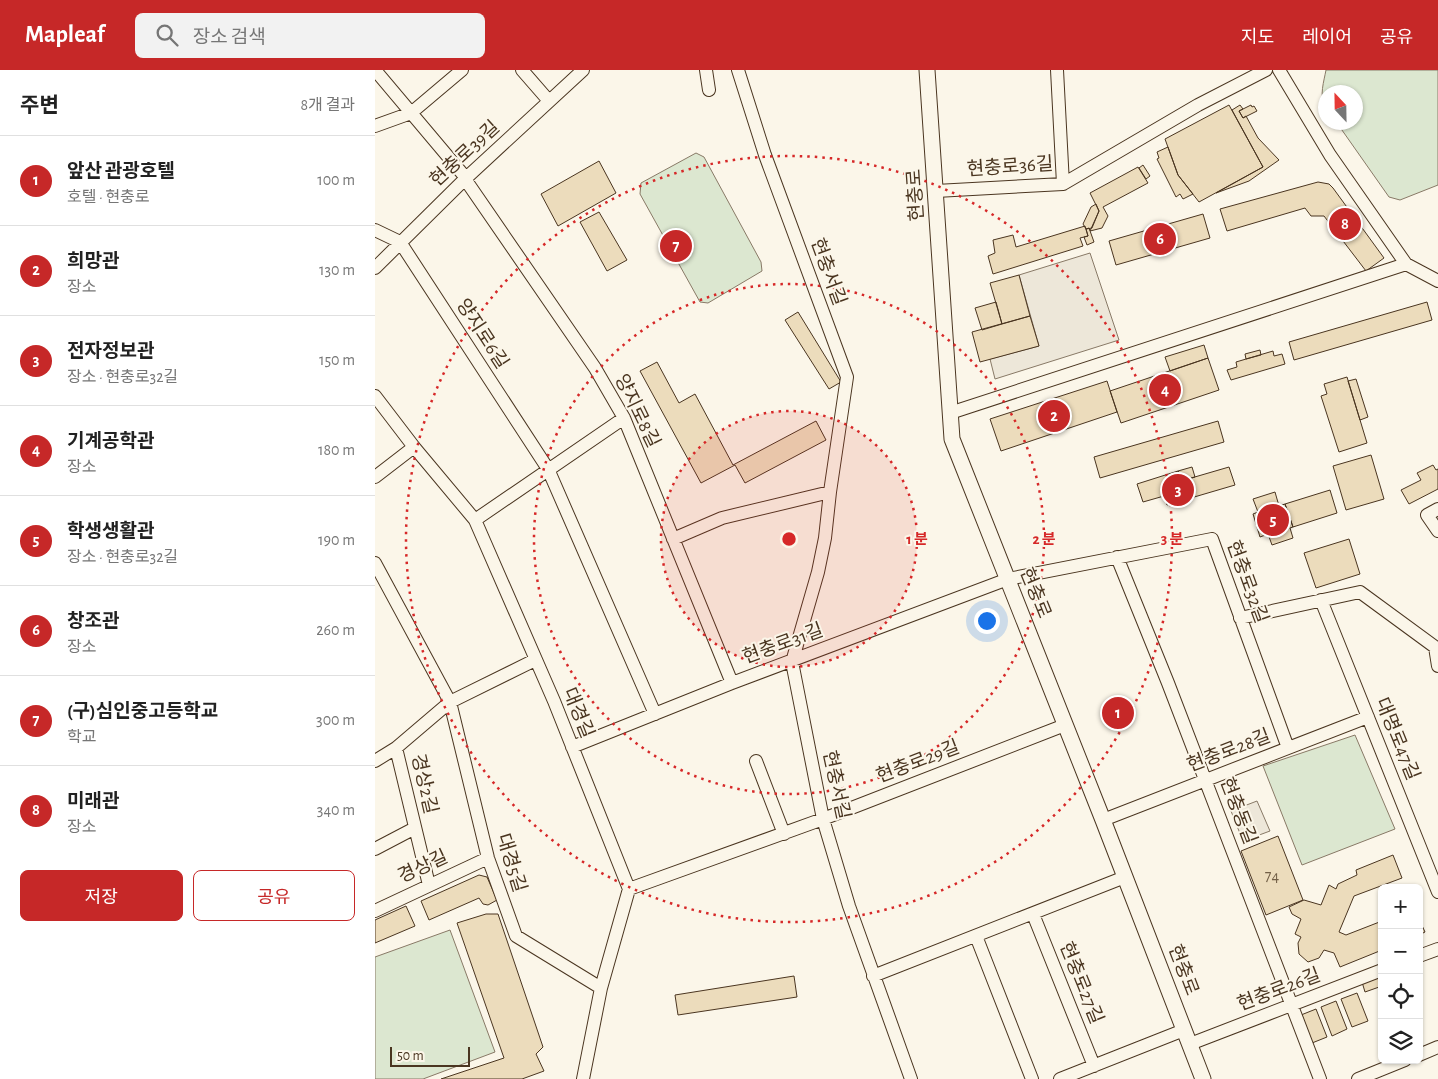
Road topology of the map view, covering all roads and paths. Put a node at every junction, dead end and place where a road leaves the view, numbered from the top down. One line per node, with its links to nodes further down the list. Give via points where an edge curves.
1 (375, 70): 13 (street, 양지로8길)
2 (462, 70): 13 (street)
3 (522, 70): 12 (street)
4 (583, 70): 12 (street, 현충로39길)
5 (706, 70): 11 (street)
6 (739, 70): 29 (street, 현충서길, via 765,155 847,377)
7 (927, 70): 17 (main road, 현충로)
8 (1057, 70): 16 (street, 현충로36길)
9 (1266, 70): 16 (street, via 1198,105)
10 (1279, 70): 20 (street, via 1330,155)
11 (709, 90)
12 (549, 101): 15 (street, 현충로39길)
13 (411, 113): 14 (street); 15 (street, 양지로8길)
14 (375, 126)
15 (466, 179): 19 (street, 현충로39길); 25 (street, 양지로8길, via 595,368)
16 (1063, 184): 17 (street, 현충로36길)
17 (936, 191): 24 (main road, 현충로)
18 (375, 230): 19 (street)
19 (399, 242): 21 (street, 현충로39길); 27 (street, 양지로6길)
20 (1406, 264): 22 (street); 24 (street)
21 (375, 268)
22 (1438, 281)
23 (375, 396): 26 (street, 대경길)
24 (950, 413): 36 (main road, 현충로, via 952,439)
25 (624, 418): 27 (street); 33 (street, 양지로8길)
26 (414, 447): 28 (street); 31 (street, 대경길)
27 (548, 469): 31 (street); 45 (street, 양지로6길)
28 (375, 477)
29 (830, 492): 33 (street, via 722,518); 41 (street, 현충서길, via 823,546)
30 (1438, 509): 32 (street, via 1427,515)
31 (475, 520): 40 (street, 대경길)
32 (1438, 531)
33 (673, 539): 43 (street, 양지로8길)
34 (1117, 557): 36 (street, 현충로32길); 39 (street, 현충로32길, via 1212,539); 53 (street, 현충동길)
35 (375, 563): 37 (street, 대경5길)
36 (1008, 579): 41 (street, 현충로31길); 47 (main road, 현충로)
37 (380, 584): 44 (street, 대경5길)
38 (1321, 600): 39 (street); 42 (street, via 1360,592 1435,647); 46 (street, 대명로47길)
39 (1240, 618): 50 (street, 현충로32길)
40 (535, 660): 44 (street); 48 (street, 대경길)
41 (792, 662): 43 (street, 현충로31길); 54 (street, 현충서길)
42 (1438, 666)
43 (732, 683): 45 (street, 현충로31길)
44 (450, 702): 49 (street); 59 (street, 대경5길)
45 (655, 714): 48 (street, 현충로31길)
46 (1368, 718): 50 (street, 현충로28길); 63 (street, 대명로47길)
47 (1065, 725): 54 (street, 현충로29길); 55 (main road, 현충로)
48 (572, 747): 62 (street, 대경길)
49 (396, 748): 51 (street); 56 (street, 경상2길)
50 (1288, 748): 53 (street, 현충로28길)
51 (375, 761)
52 (756, 761): 57 (street)
53 (1206, 780): 55 (street, 현충로28길); 72 (street, 현충동길)
54 (823, 819): 57 (street, 현충로29길); 70 (street, 현충서길)
55 (1103, 820): 60 (main road, 현충로)
56 (415, 828): 58 (street, 경상2길); 61 (street, 경상2길)
57 (784, 834): 62 (street, 현충로29길)
58 (375, 849)
59 (488, 858): 61 (street, 경상길); 71 (street, 대경5길, via 516,936)
60 (1125, 877): 65 (street); 73 (main road, 현충로)
61 (429, 884): 64 (street, 경상길)
62 (629, 890): 71 (street)
63 (1438, 892)
64 (375, 911)
65 (1033, 914): 66 (street); 77 (street, 현충로27길)
66 (976, 936): 70 (street); 81 (street)
67 (1438, 949): 68 (street)
68 (1423, 955)
69 (1378, 972): 72 (street, 현충로26길)
70 (873, 976): 80 (street, 현충서길)
71 (601, 988): 79 (street)
72 (1292, 1005): 73 (street, 현충로26길); 84 (street, 현충동길)
73 (1187, 1037): 77 (street, 현충로26길); 83 (main road, 현충로)
74 (1438, 1047): 75 (street)
75 (1423, 1053)
76 (1395, 1064): 85 (street)
77 (1094, 1066): 78 (street, 현충로26길)
78 (1082, 1075): 82 (street, 현충로26길)
79 (583, 1079)
80 (911, 1079)
81 (1032, 1079)
82 (1060, 1079)
83 (1203, 1079)
84 (1320, 1079)
85 (1357, 1079)

